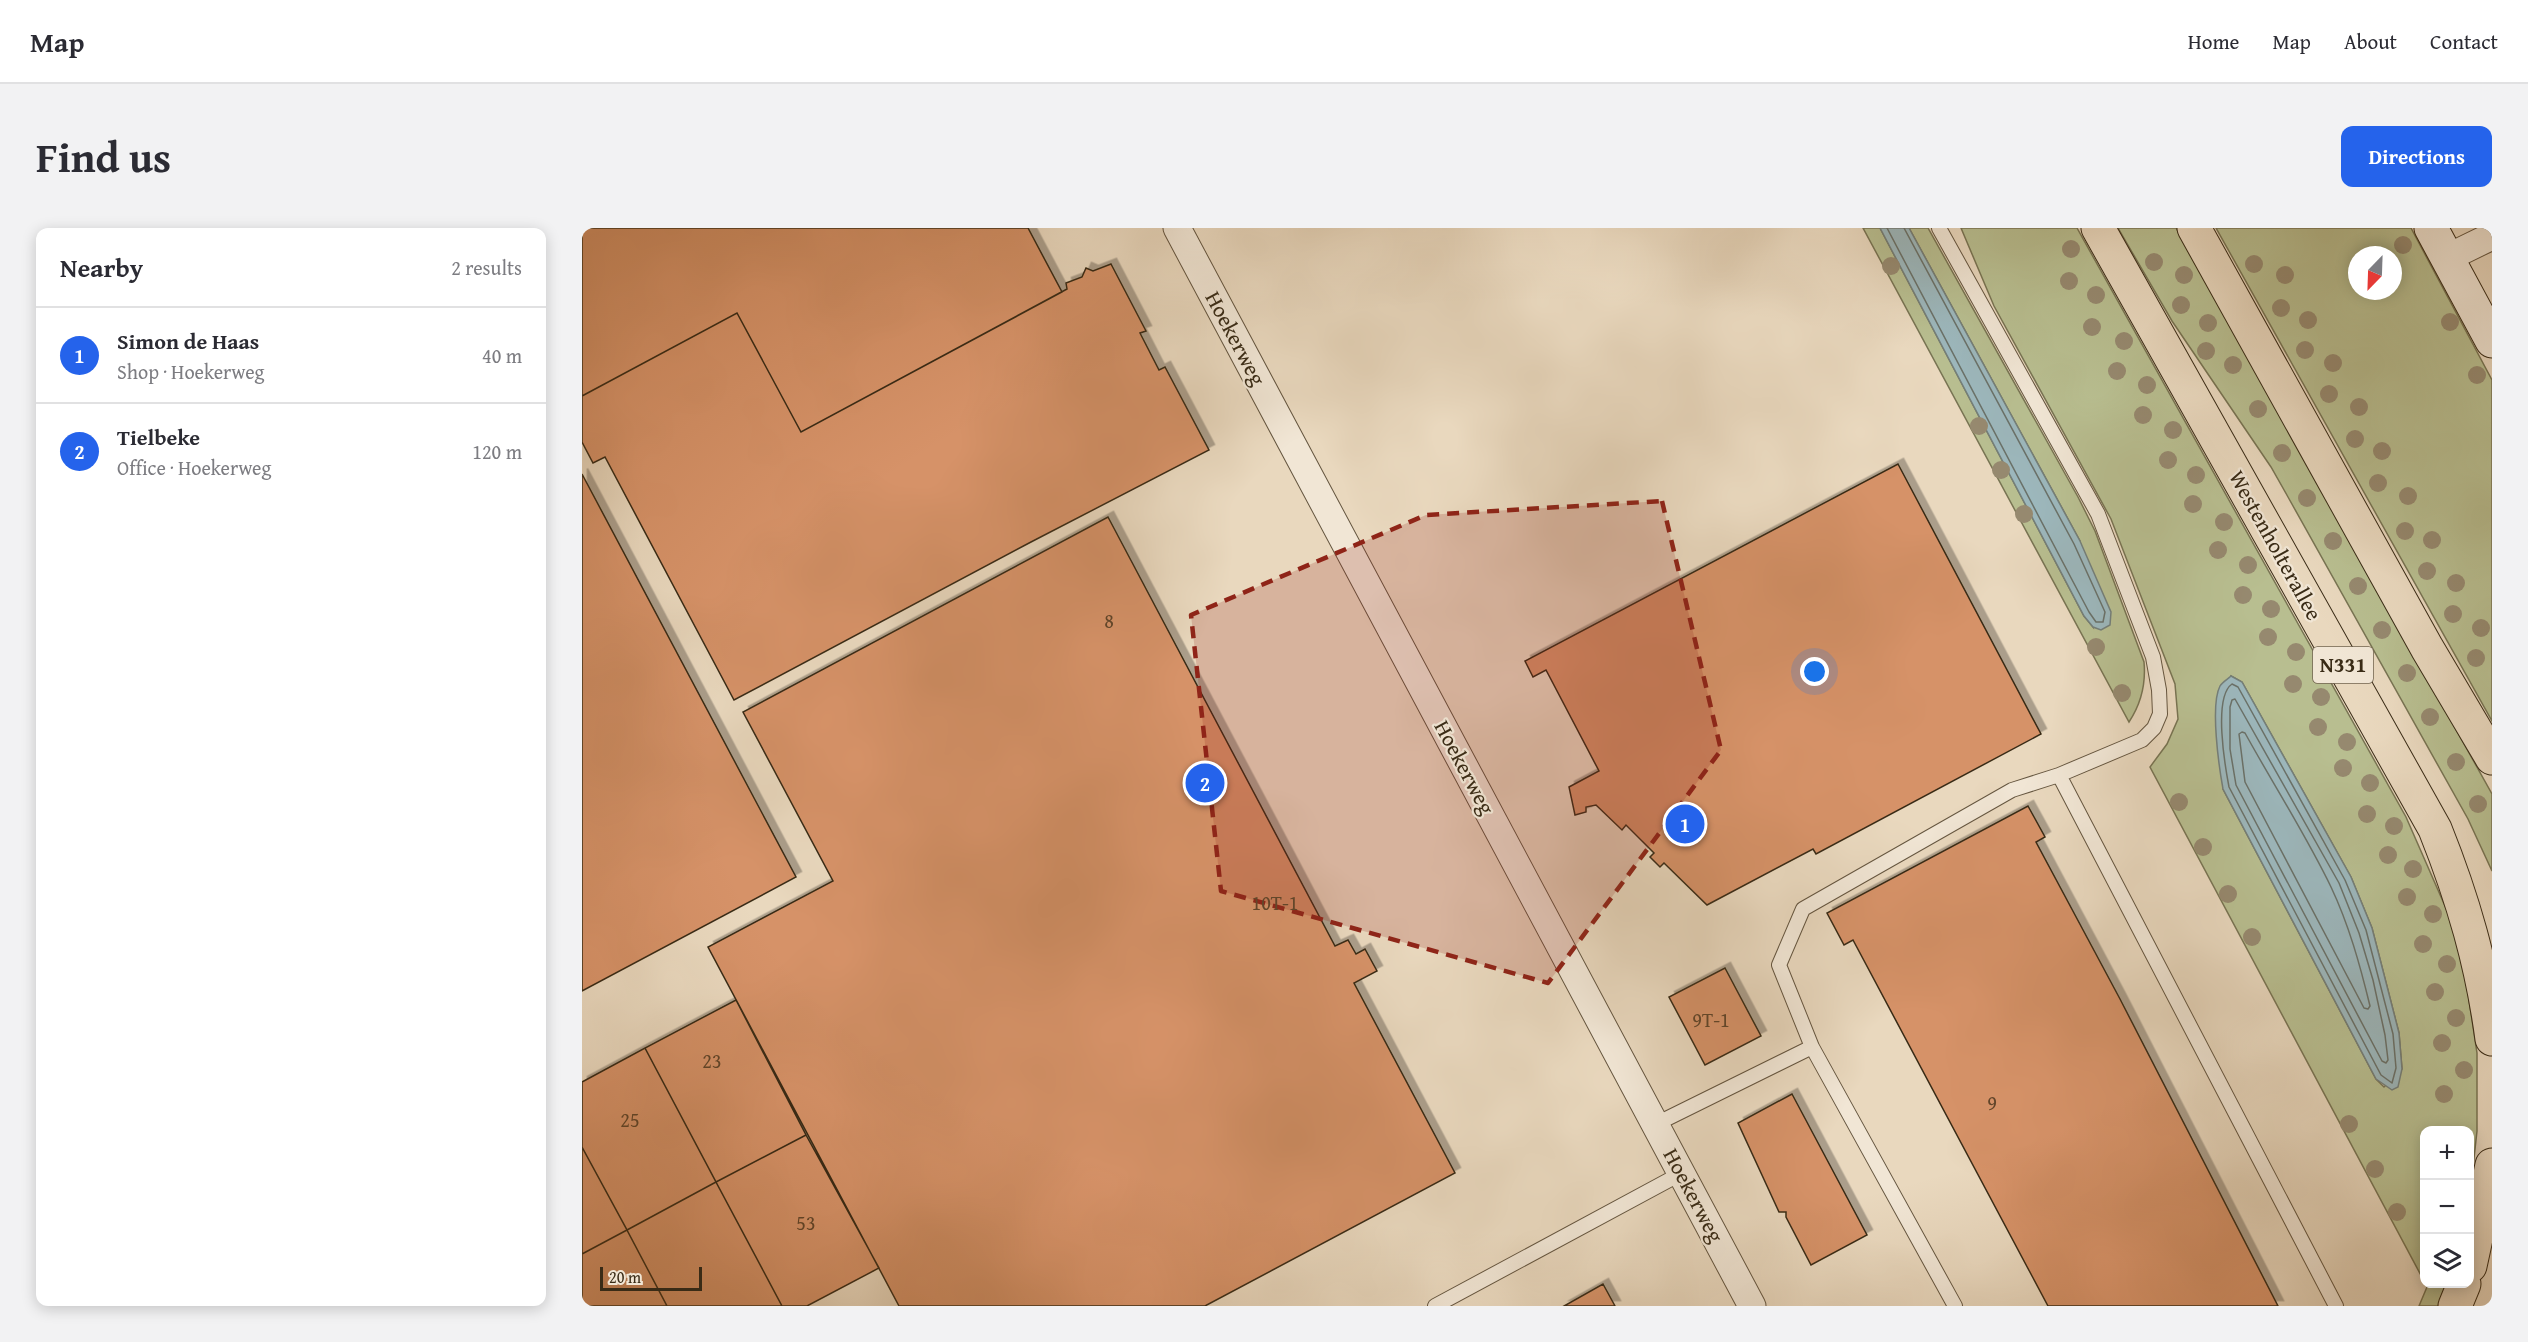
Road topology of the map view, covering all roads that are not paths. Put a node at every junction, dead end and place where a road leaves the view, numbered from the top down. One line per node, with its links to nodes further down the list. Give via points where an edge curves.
1 (1177, 228): 13 (street, Hoekerweg)
2 (1939, 228): 10 (lane, via 2098,514 2153,657 2160,714 2154,728 2142,740)
3 (2098, 228): 11 (main road, Westenholterallee / N331, via 2435,829 2472,932)
4 (2194, 228): 9 (main road)
5 (2430, 228): 7 (street)
6 (2492, 236): 7 (street)
7 (2447, 258): 8 (street)
8 (2492, 341)
9 (2492, 758)
10 (2059, 775): 12 (lane, via 2012,790 1803,909 1779,965); 21 (lane)
11 (2492, 1039)
12 (1812, 1047): 13 (lane); 20 (lane)
13 (1656, 1124): 15 (street, Hoekerweg)
14 (2492, 1165): 16 (main road)
15 (1682, 1173): 18 (lane); 19 (street, Hoekerweg)
16 (2474, 1244)
17 (2463, 1288): 22 (main road)
18 (1435, 1306)
19 (1752, 1306)
20 (1955, 1306)
21 (2336, 1306)
22 (2456, 1306)

